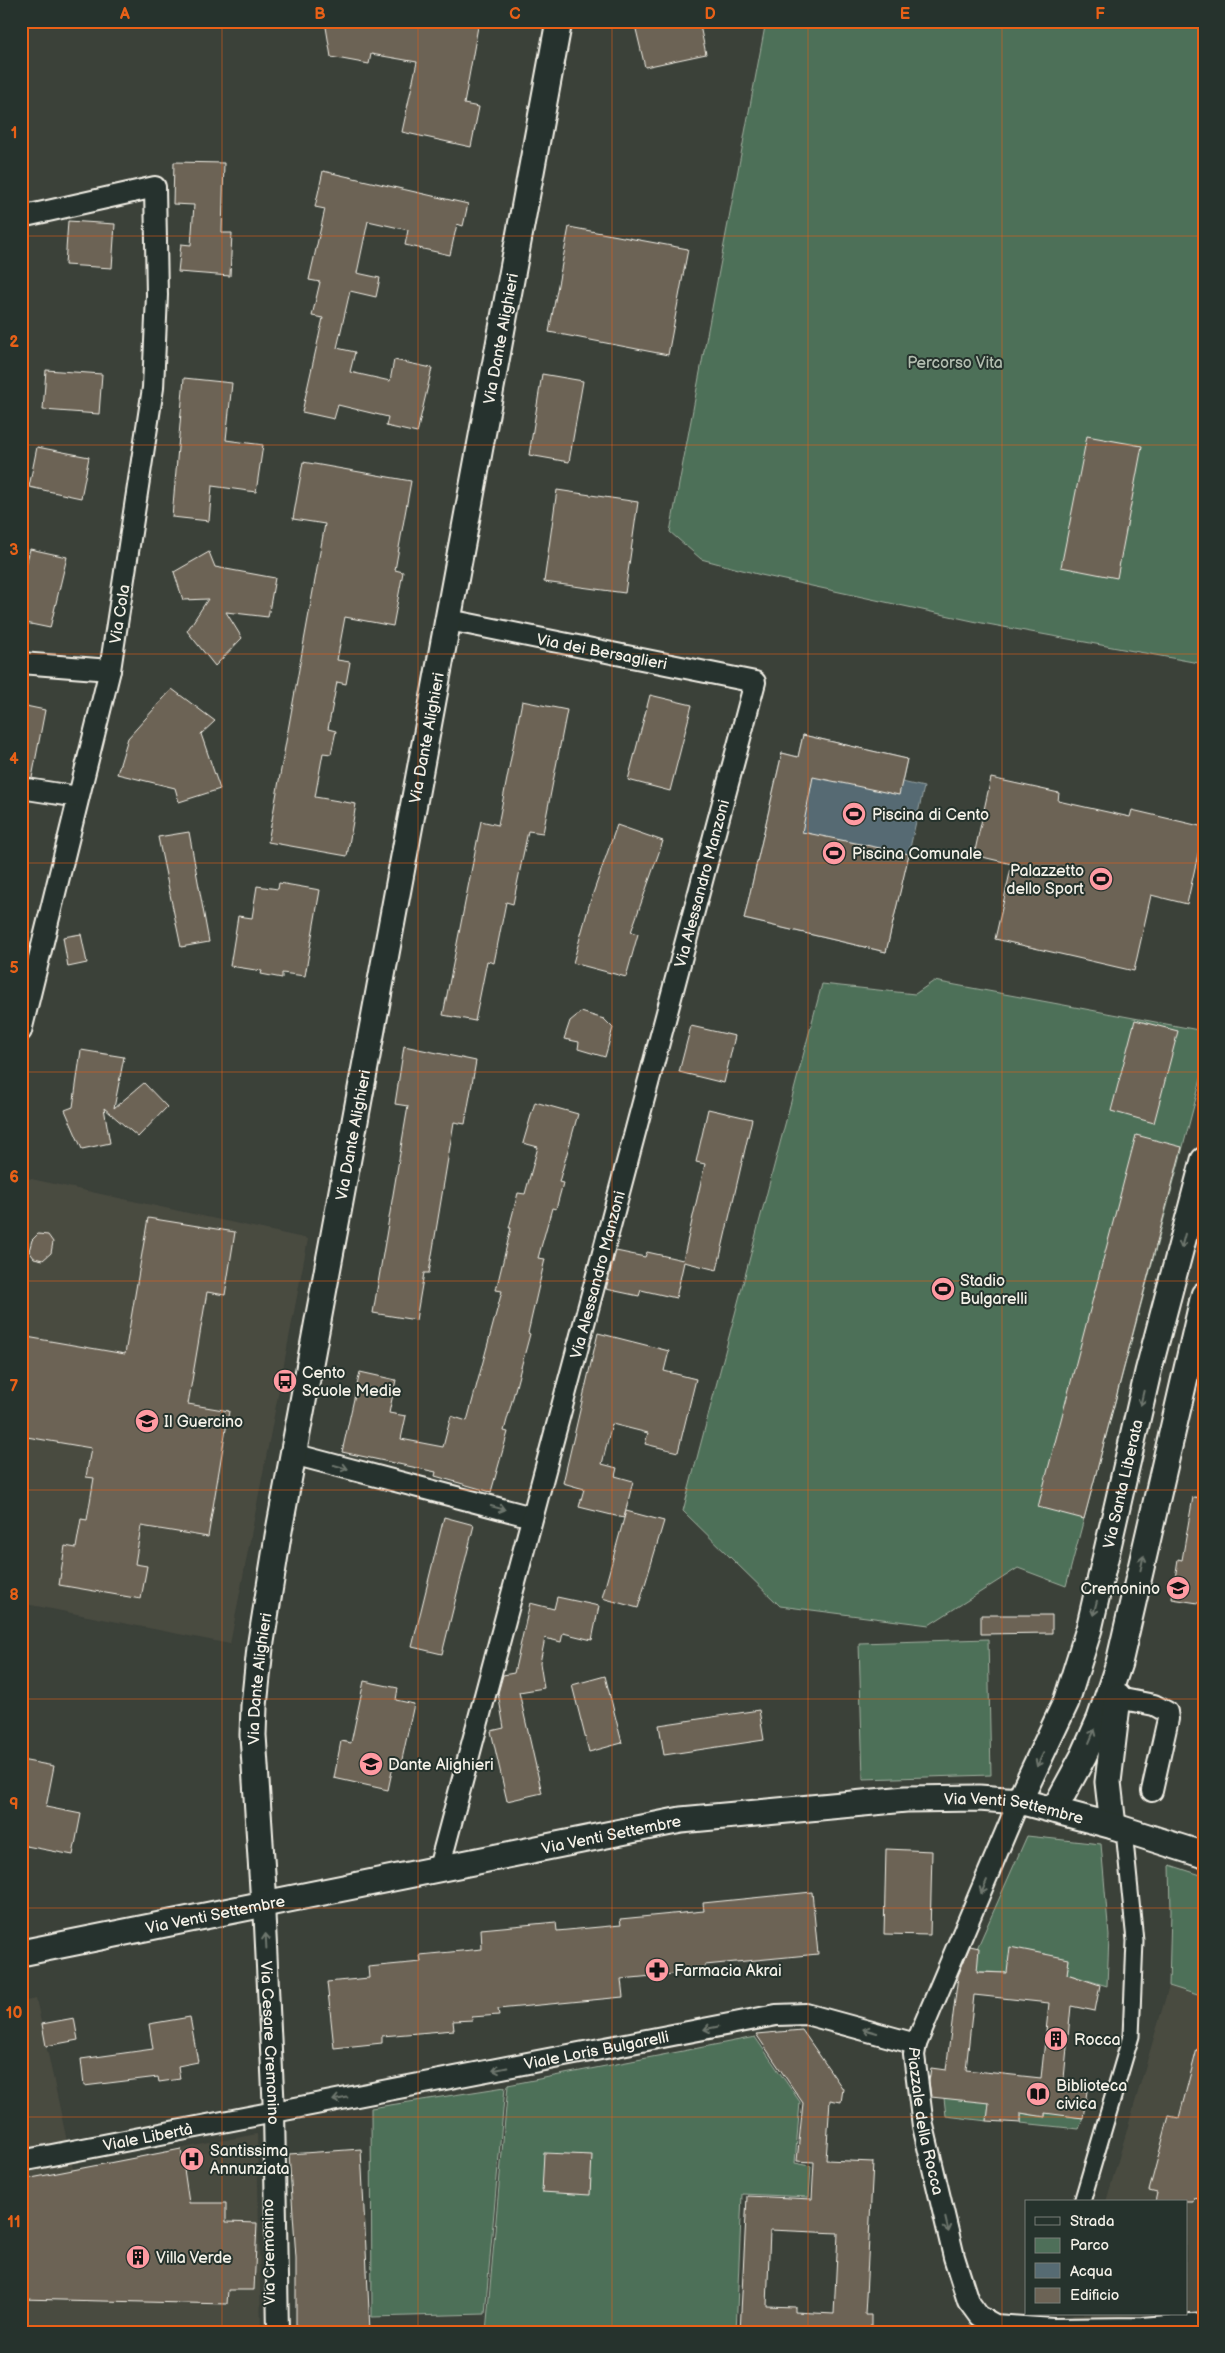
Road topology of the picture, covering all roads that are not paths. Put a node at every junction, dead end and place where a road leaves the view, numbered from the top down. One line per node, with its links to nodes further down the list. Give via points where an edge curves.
1 (559, 21): 3 (street, Via Dante Alighieri)
2 (21, 217): 5 (street, Via Cola, via 155,187 157,295 152,388)
3 (449, 620): 6 (street, Via dei Bersaglieri); 13 (street, Via Dante Alighieri)
4 (21, 663): 5 (street)
5 (110, 670): 8 (street, Via Cola)
6 (755, 682): 14 (street, Via Alessandro Manzoni)
7 (21, 788): 8 (street)
8 (78, 797): 9 (street, Via Cola)
9 (21, 1032)
10 (1204, 1160): 18 (street, Via Santa Liberata, one-way to 18, via 1148,1372 1089,1629 1066,1702)
11 (1204, 1295): 12 (street)
12 (1198, 1346): 15 (street, one-way to 12)
13 (294, 1454): 14 (street, one-way to 14); 23 (street, Via Dante Alighieri, via 265,1613 254,1706)
14 (532, 1517): 22 (street, Via Alessandro Manzoni)
15 (1128, 1624): 16 (street); 19 (street, one-way to 15, via 1100,1719)
16 (1118, 1698): 17 (street, via 1154,1705 1167,1712); 20 (street, via 1108,1782)
17 (1152, 1791)
18 (1019, 1800): 19 (street, Via Venti Settembre); 22 (street, Via Venti Settembre, via 906,1799 681,1820); 25 (street, Piazzale della Rocca, one-way to 25)
19 (1054, 1810): 20 (street, Via Venti Settembre)
20 (1118, 1828): 21 (street, Via Venti Settembre); 28 (street, via 1135,1941 1132,2036)
21 (1204, 1855)
22 (439, 1868): 23 (street, Via Venti Settembre)
23 (264, 1904): 24 (street, Via Venti Settembre); 26 (street, Via Cesare Cremonino, one-way to 23)
24 (21, 1953)
25 (916, 2044): 26 (street, Viale Loris Bulgarelli, one-way to 26, via 792,2013); 31 (street, Piazzale della Rocca, one-way to 31, via 915,2068 923,2126 954,2256 968,2302)
26 (270, 2112): 27 (street, Viale Libertà); 32 (street, Via Cremonino); 33 (street, Via Cesare Cremonino)
27 (21, 2161)
28 (1083, 2200)
29 (1045, 2321): 30 (street, via 1142,2328); 31 (street)
30 (1204, 2323)
31 (995, 2329)
32 (268, 2332)
33 (278, 2332)

